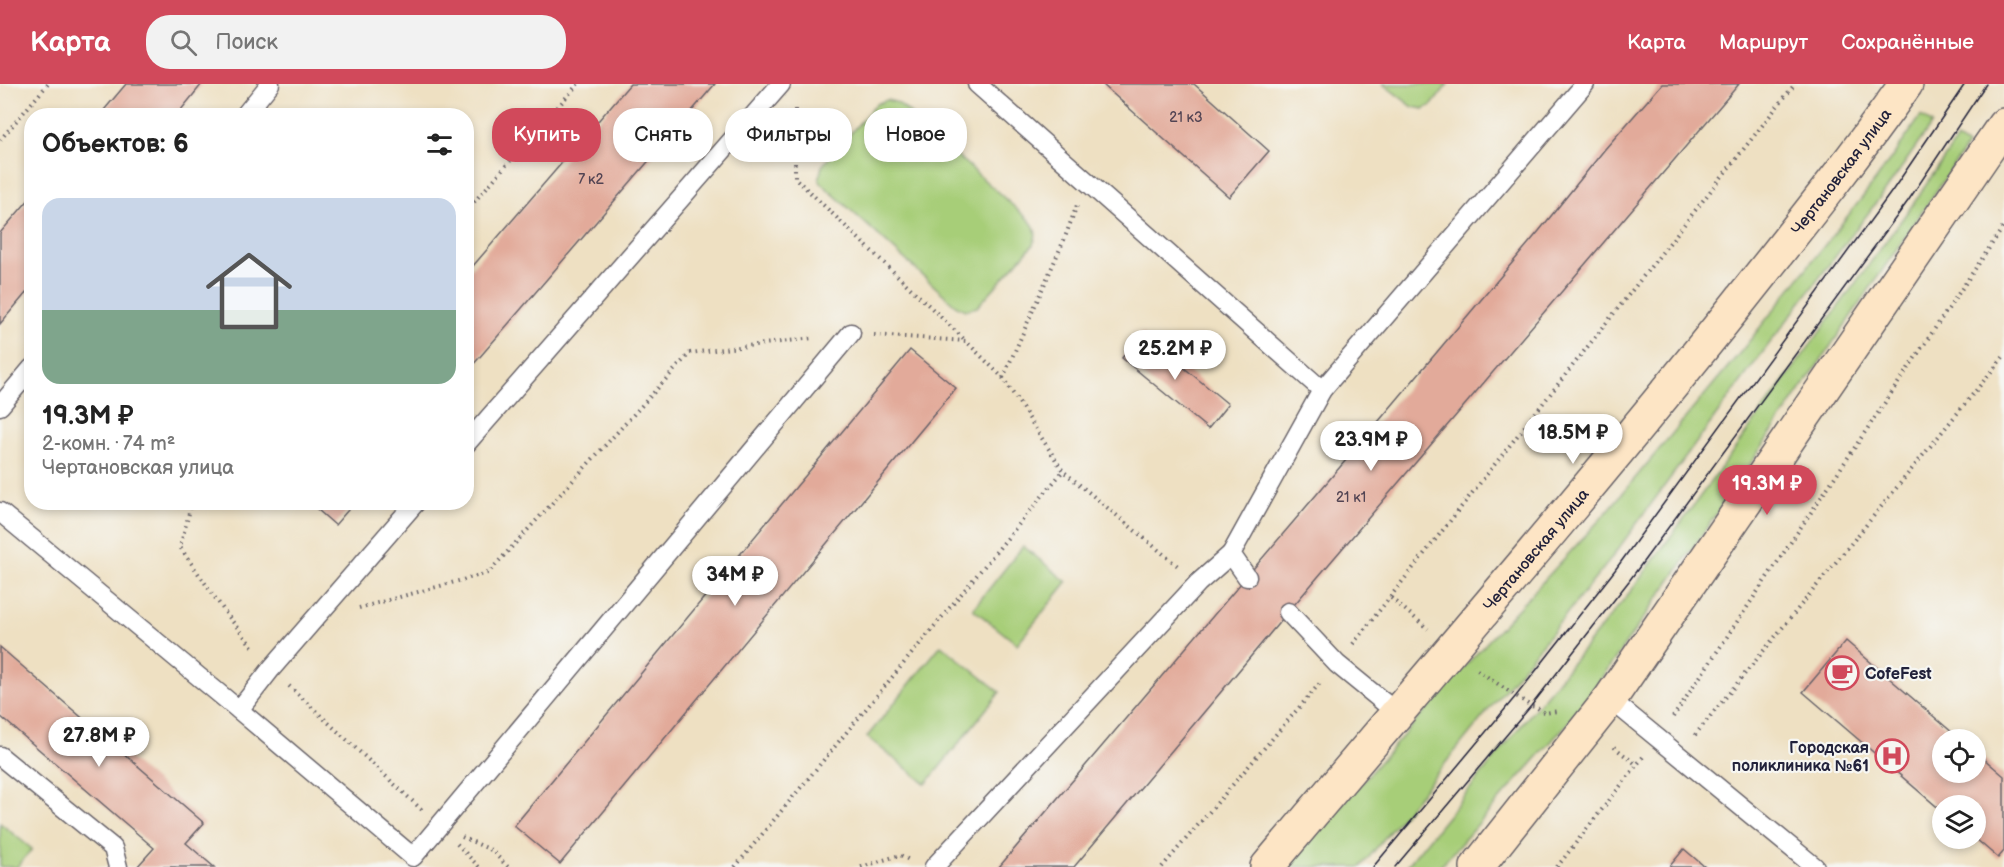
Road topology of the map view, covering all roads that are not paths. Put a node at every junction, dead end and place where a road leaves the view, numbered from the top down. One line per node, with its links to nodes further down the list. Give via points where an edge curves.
1 (270, 84): 6 (lane)
2 (781, 84): 12 (lane)
3 (977, 84): 10 (lane)
4 (1585, 84): 10 (lane)
5 (1906, 84): 20 (main road, Чертановская улица, via 1850,162 1682,374)
6 (250, 108)
7 (2004, 125): 18 (main road)
8 (851, 333): 19 (lane, via 413,857)
9 (24, 378): 11 (lane)
10 (1322, 390): 15 (lane)
11 (0, 406)
12 (474, 435)
13 (409, 510): 19 (lane)
14 (0, 512): 19 (lane)
15 (1231, 555): 16 (lane); 23 (lane, via 1198,583)
16 (1247, 577)
17 (1288, 612): 20 (lane, via 1337,664)
18 (1610, 699): 25 (main road); 26 (lane)
19 (239, 710)
20 (1396, 713): 24 (main road, Чертановская улица)
21 (0, 756): 22 (lane, via 113,848)
22 (118, 867)
23 (934, 867)
24 (1267, 867)
25 (1477, 867)
26 (1815, 867)

